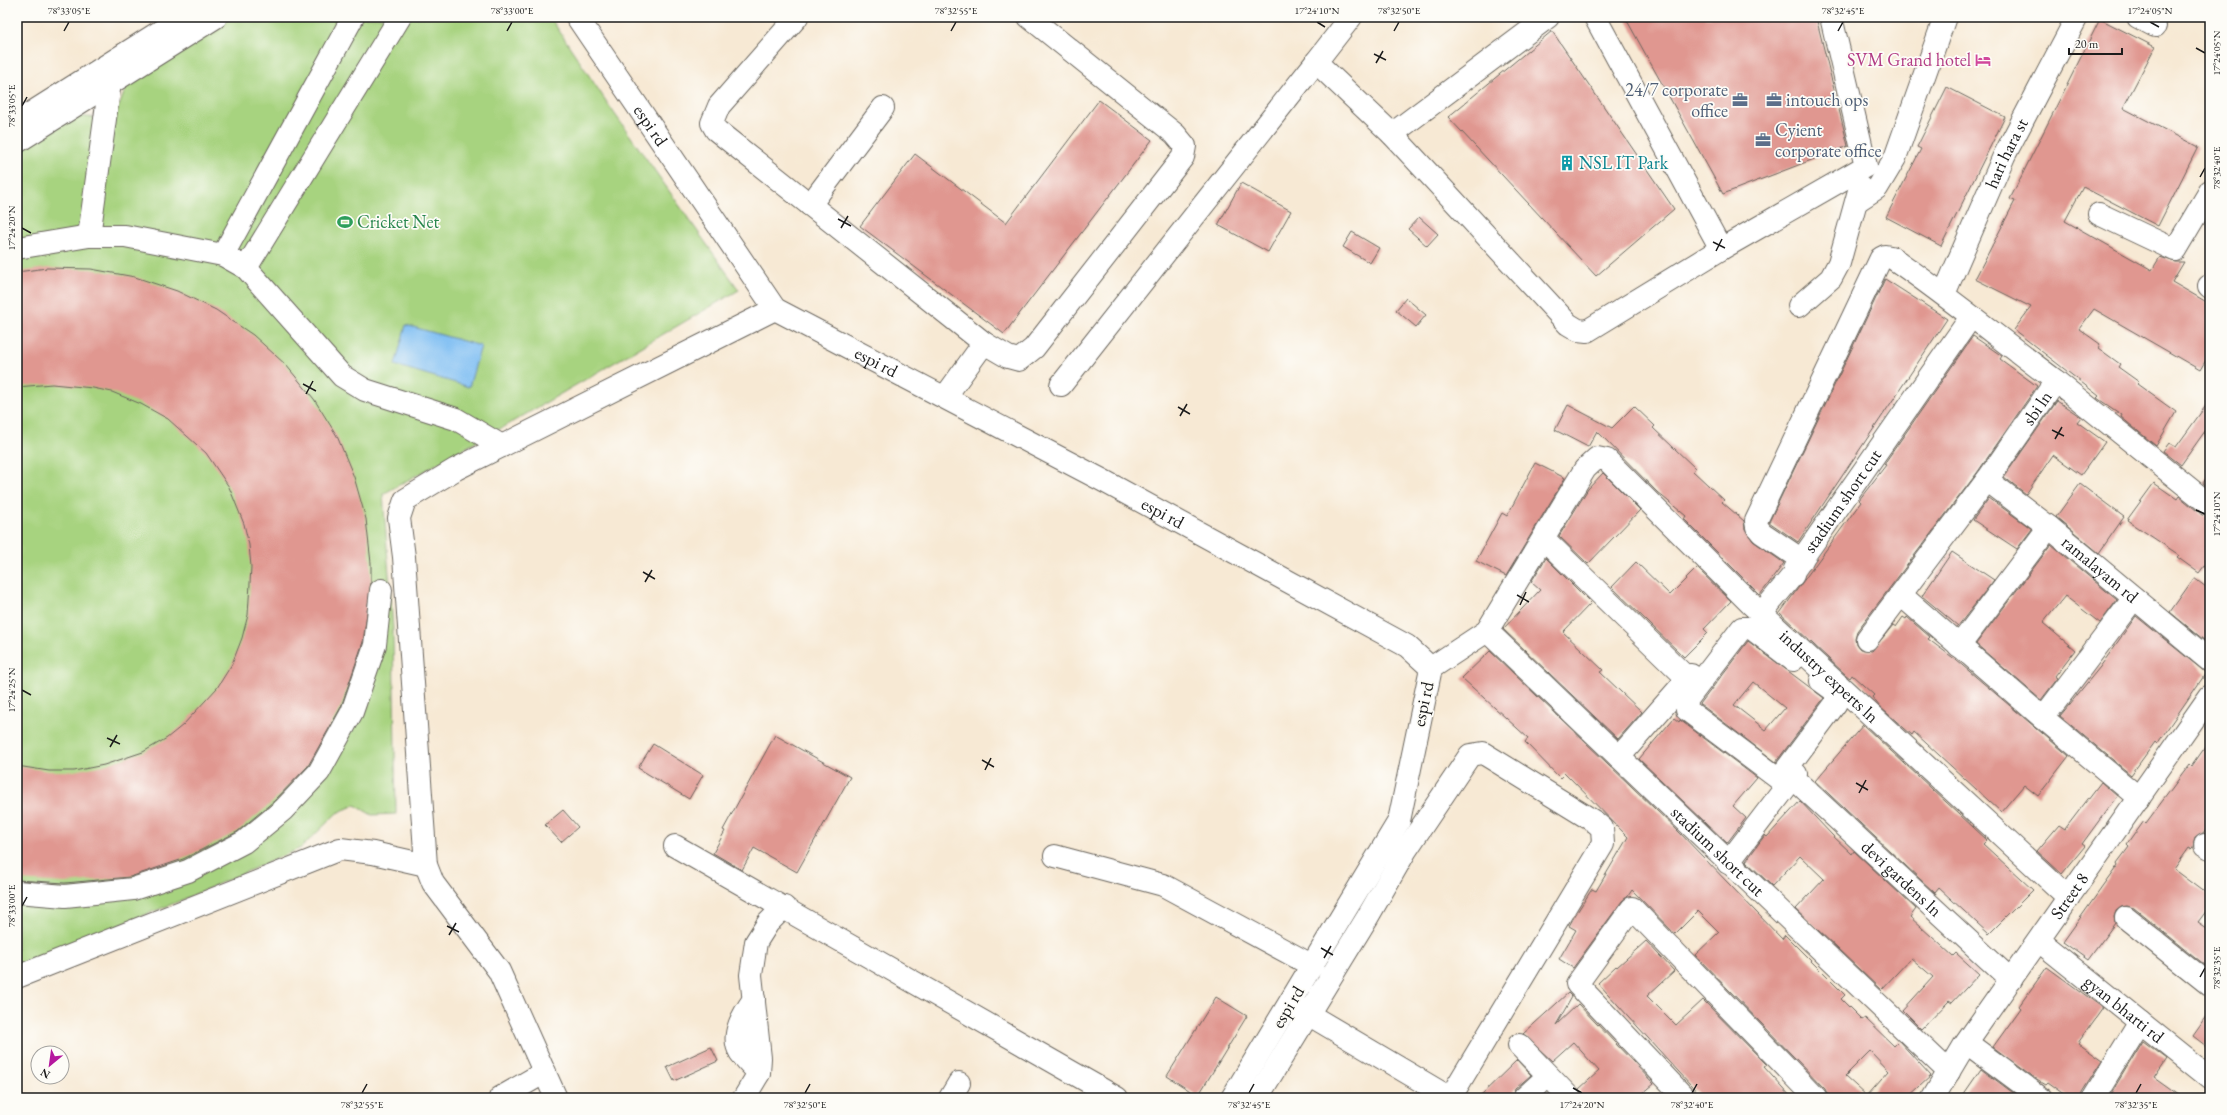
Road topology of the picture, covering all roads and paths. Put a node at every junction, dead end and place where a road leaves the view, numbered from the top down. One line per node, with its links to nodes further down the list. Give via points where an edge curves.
1 (183, 17): 15 (street)
2 (216, 17): 17 (street)
3 (353, 17): 30 (street)
4 (400, 17): 31 (street)
5 (576, 17): 34 (street, espi rd)
6 (797, 17): 25 (street, via 719,106 712,123 716,130)
7 (1029, 17): 36 (street, via 1175,134 1185,146 1183,157 1034,348 1020,360 1008,357)
8 (1351, 17): 16 (street)
9 (1548, 17): 20 (street)
10 (1595, 17): 29 (street)
11 (1832, 17): 22 (street)
12 (1932, 17): 22 (street, via 1880,165 1874,173)
13 (1945, 17): 24 (street, via 1895,158 1877,188)
14 (2077, 17): 32 (street, hari hara st, via 2004,156)
15 (113, 62): 17 (street); 19 (street)
16 (1316, 62): 20 (street); 38 (street)
17 (110, 85): 21 (street); 27 (street)
18 (883, 108): 25 (street)
19 (17, 122)
20 (1392, 134): 29 (street, via 1568,324 1578,330 1587,331)
21 (17, 142)
22 (1864, 173): 24 (street); 29 (street)
23 (2210, 191): 26 (street, via 2175,250)
24 (1857, 201): 33 (street, via 1839,263 1831,278)
25 (810, 205): 36 (street)
26 (2099, 214)
27 (89, 236): 28 (street); 30 (street, via 125,236)
28 (17, 248)
29 (1721, 249)
30 (223, 255): 31 (street)
31 (246, 268): 40 (street, via 342,376 366,390 456,419)
32 (1944, 294): 35 (street); 45 (street, stadium short cut, via 1891,257 1886,256 1878,263 1756,521 1762,533)
33 (1799, 306)
34 (775, 309): 39 (street, espi rd); 40 (street)
35 (1971, 317): 37 (street); 45 (street, stadium short cut)
36 (984, 344): 39 (street)
37 (2056, 381): 41 (street, sbi ln); 42 (street, sbi ln)
38 (1061, 386)
39 (945, 397): 54 (street, espi rd, via 1407,646)
40 (502, 446): 67 (street, via 405,500 399,518)
41 (1987, 480): 43 (street, ramalayam rd); 47 (street, sbi ln)
42 (2210, 505)
43 (2049, 527): 48 (street, ramalayam rd); 52 (street)
44 (1544, 539): 49 (street, industry experts ln, via 1591,462 1597,458 1607,460); 50 (street); 55 (street)
45 (1797, 568): 49 (street)
46 (381, 590): 68 (street, via 375,645 352,712 319,772 283,810 244,842 188,871 133,889 65,896)
47 (1901, 595): 51 (street, sbi ln); 52 (street)
48 (2134, 598): 53 (street, ramalayam rd); 59 (street)
49 (1757, 609): 55 (street); 57 (street, industry experts ln)
50 (1487, 631): 54 (street); 60 (street, stadium short cut)
51 (1867, 639)
52 (1959, 646): 59 (street)
53 (2210, 661)
54 (1431, 668): 63 (street, espi rd, via 1399,821)
55 (1688, 679): 58 (street)
56 (2210, 696): 62 (street, Street 8)
57 (1854, 698): 61 (street); 69 (street, industry experts ln)
58 (1679, 701): 60 (street); 61 (street, devi gardens ln, via 1687,710); 61 (street, via 1686,701 1742,628 1751,628 1836,692 1836,703)
59 (2043, 718): 62 (street)
60 (1619, 757): 66 (street, stadium short cut)
61 (1786, 780): 66 (street); 76 (street, devi gardens ln)
62 (2139, 798): 69 (street, Street 8)
63 (1397, 845): 71 (street, espi rd); 93 (street, via 1470,755 1476,753 1482,753 1602,828 1603,844)
64 (675, 846): 70 (street)
65 (1055, 856): 74 (street, via 1163,885)
66 (1728, 863): 84 (street, stadium short cut)
67 (426, 865): 75 (street, via 373,853 340,849); 83 (street, via 433,883 498,970)
68 (17, 892)
69 (2069, 898): 73 (street, Street 8)
70 (784, 907): 89 (street, via 768,923 756,942 751,975 760,1058 759,1073); 90 (street)
71 (1358, 913): 74 (street, espi rd); 79 (street)
72 (2126, 918): 77 (street)
73 (2039, 940): 76 (street, Street 8); 80 (street, gyan bharti rd)
74 (1313, 966): 78 (street, espi rd)
75 (17, 977)
76 (2011, 980): 81 (street, Street 8)
77 (2210, 985)
78 (1290, 1003): 79 (street); 91 (street, espi rd)
79 (1308, 1015): 92 (street); 93 (street)
80 (2140, 1022): 86 (street, gyan bharti rd); 100 (street)
81 (1967, 1043): 84 (street, Street 8); 99 (street)
82 (1519, 1046): 85 (street)
83 (545, 1072): 87 (street); 88 (street)
84 (1949, 1072): 98 (street, Street 8)
85 (1548, 1076): 94 (street); 95 (street)
86 (2210, 1078)
87 (500, 1098)
88 (556, 1098)
89 (744, 1098)
90 (1117, 1098)
91 (1232, 1098)
92 (1256, 1098)
93 (1450, 1098)
94 (1524, 1098)
95 (1570, 1098)
96 (1685, 1098): 97 (street, via 1577,984 1632,908)
97 (1816, 1098)
98 (1933, 1098)
99 (2042, 1098)
100 (2093, 1098)

